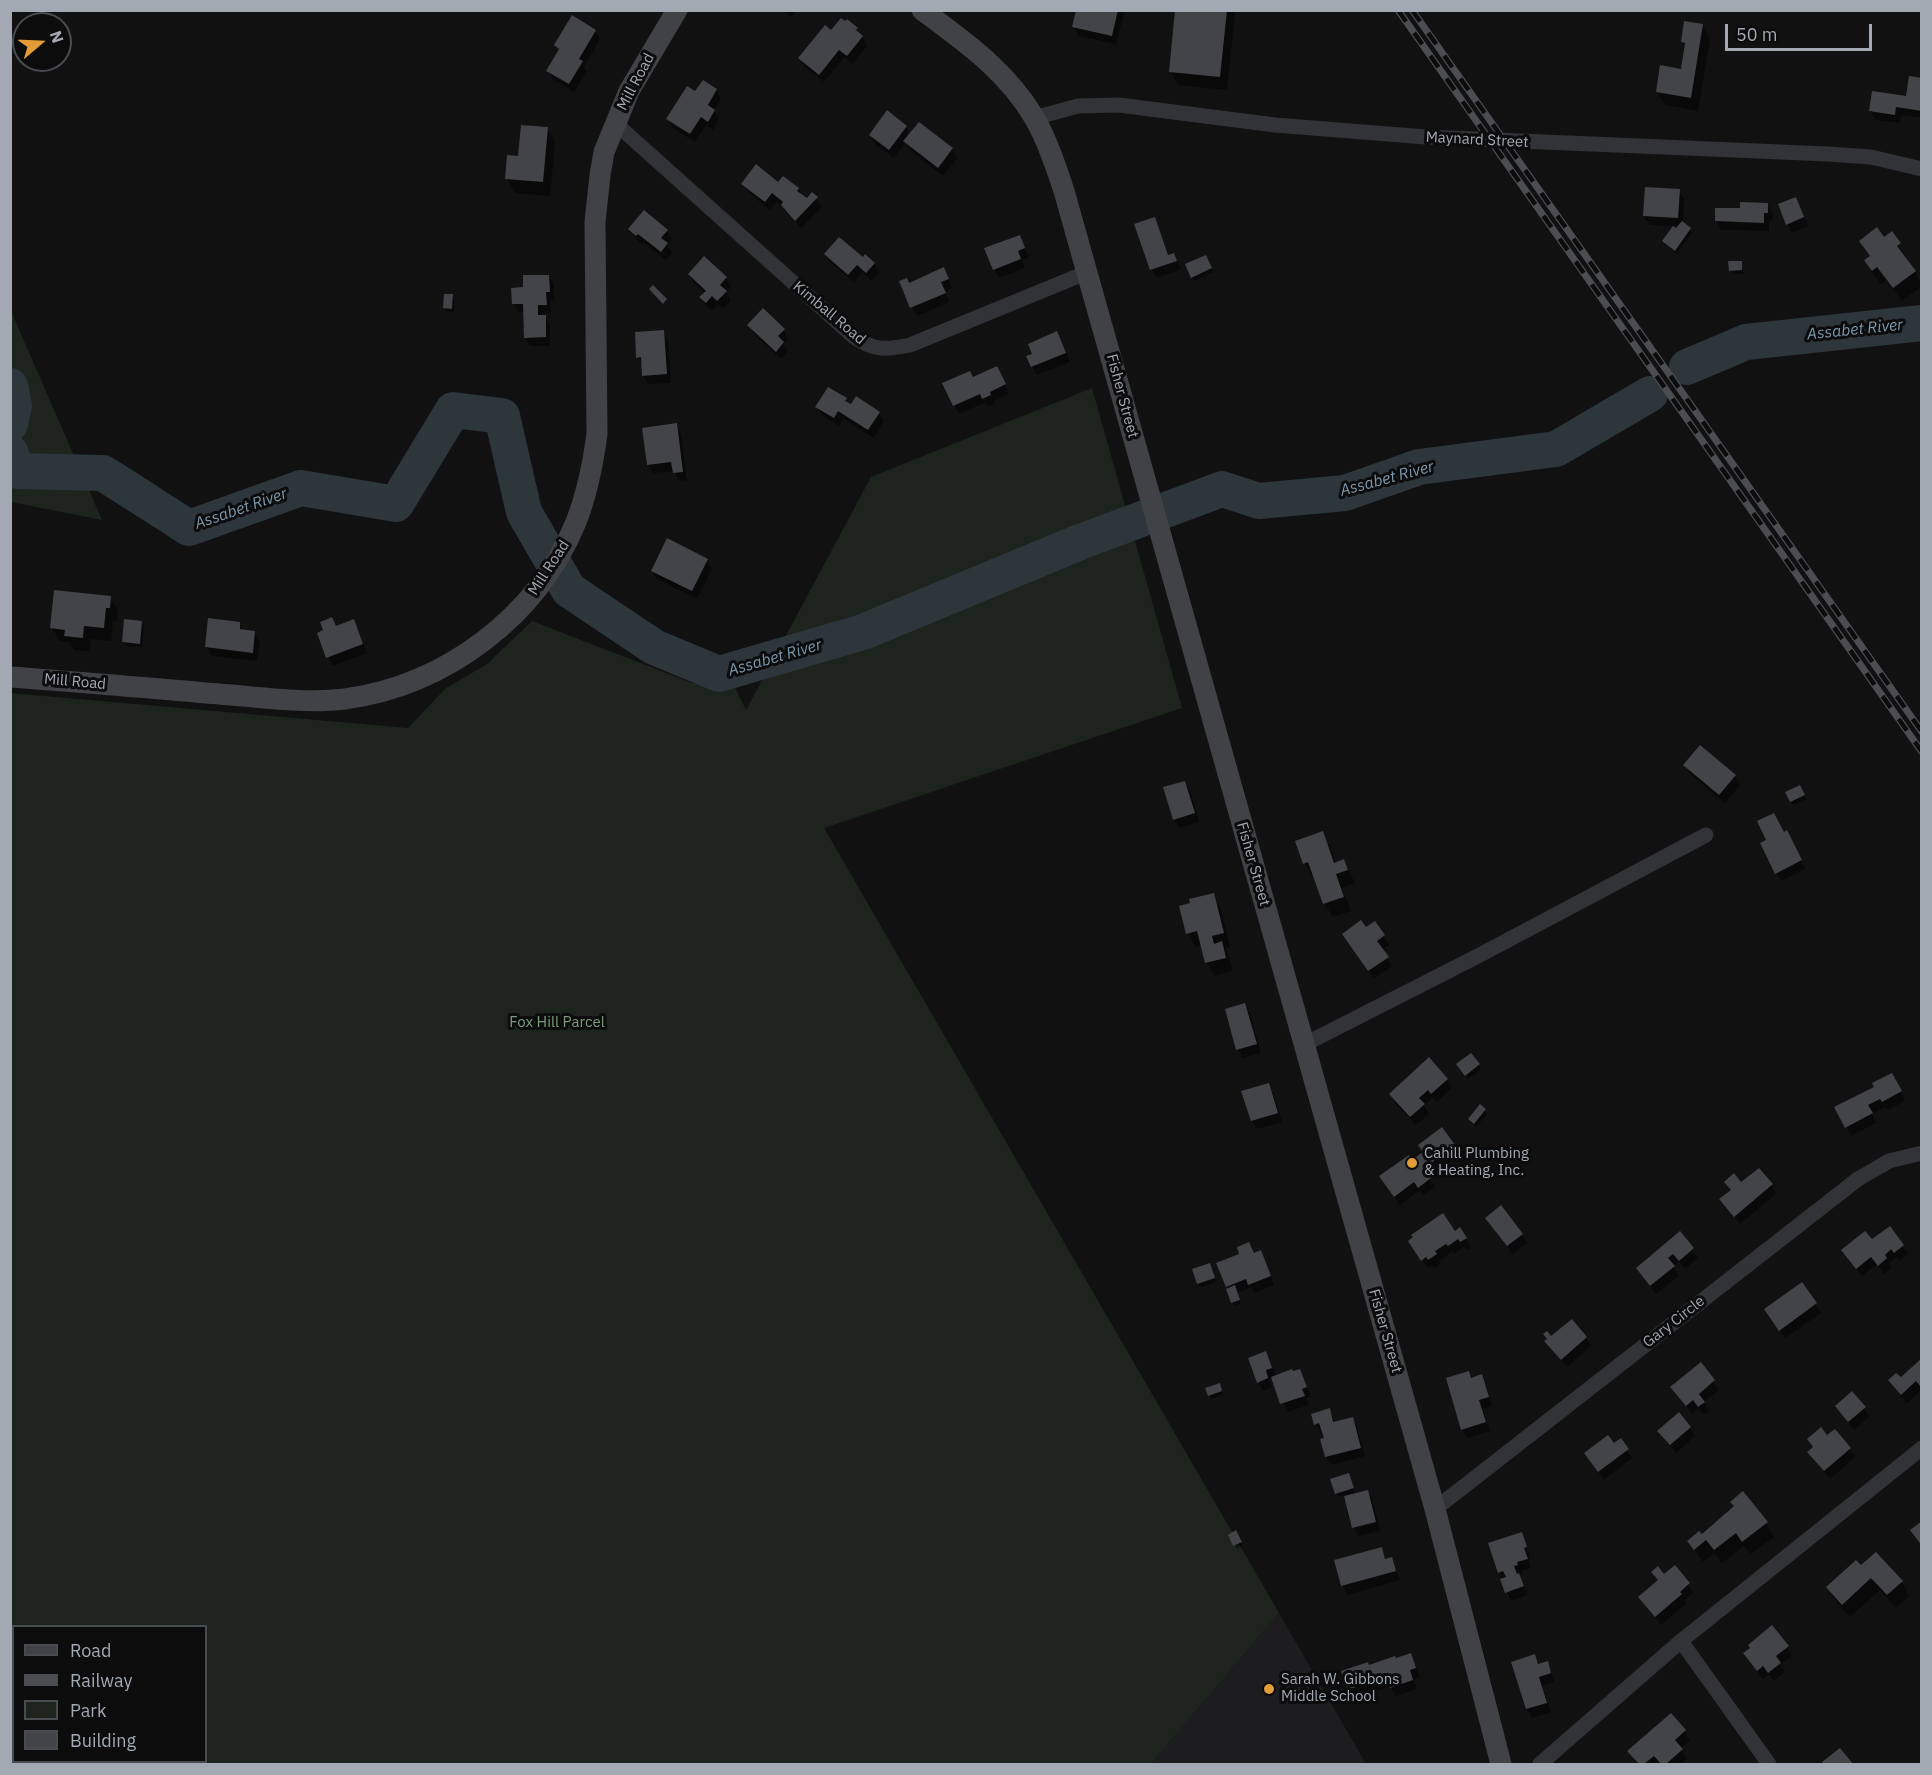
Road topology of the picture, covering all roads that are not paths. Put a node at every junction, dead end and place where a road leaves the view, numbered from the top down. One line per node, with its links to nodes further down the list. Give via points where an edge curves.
1 (677, 10): 4 (main road, Mill Road, via 629,91)
2 (922, 10): 3 (main road, Fisher Street, via 984,57)
3 (1034, 118): 5 (street, Maynard Street, via 1078,106 1119,105 1325,130 1488,141 1828,154 1871,157); 6 (main road, Fisher Street, via 1056,165)
4 (615, 123): 6 (street, Kimball Road, via 854,337 875,349 910,345); 7 (main road, Mill Road, via 604,152 596,199 597,434 593,464 586,494 562,550 546,576 506,623 431,674 374,694 343,699 283,699)
5 (1922, 169)
6 (1088, 272): 9 (main road, Fisher Street)
7 (10, 677)
8 (1706, 835): 9 (street)
9 (1305, 1044): 12 (main road, Fisher Street)
10 (1922, 1153): 12 (street, Gary Circle, via 1889,1161 1858,1179)
11 (1922, 1448): 13 (street)
12 (1435, 1509): 14 (main road, Fisher Street)
13 (1681, 1641): 15 (street); 16 (street)
14 (1501, 1764)
15 (1540, 1764)
16 (1769, 1764)

